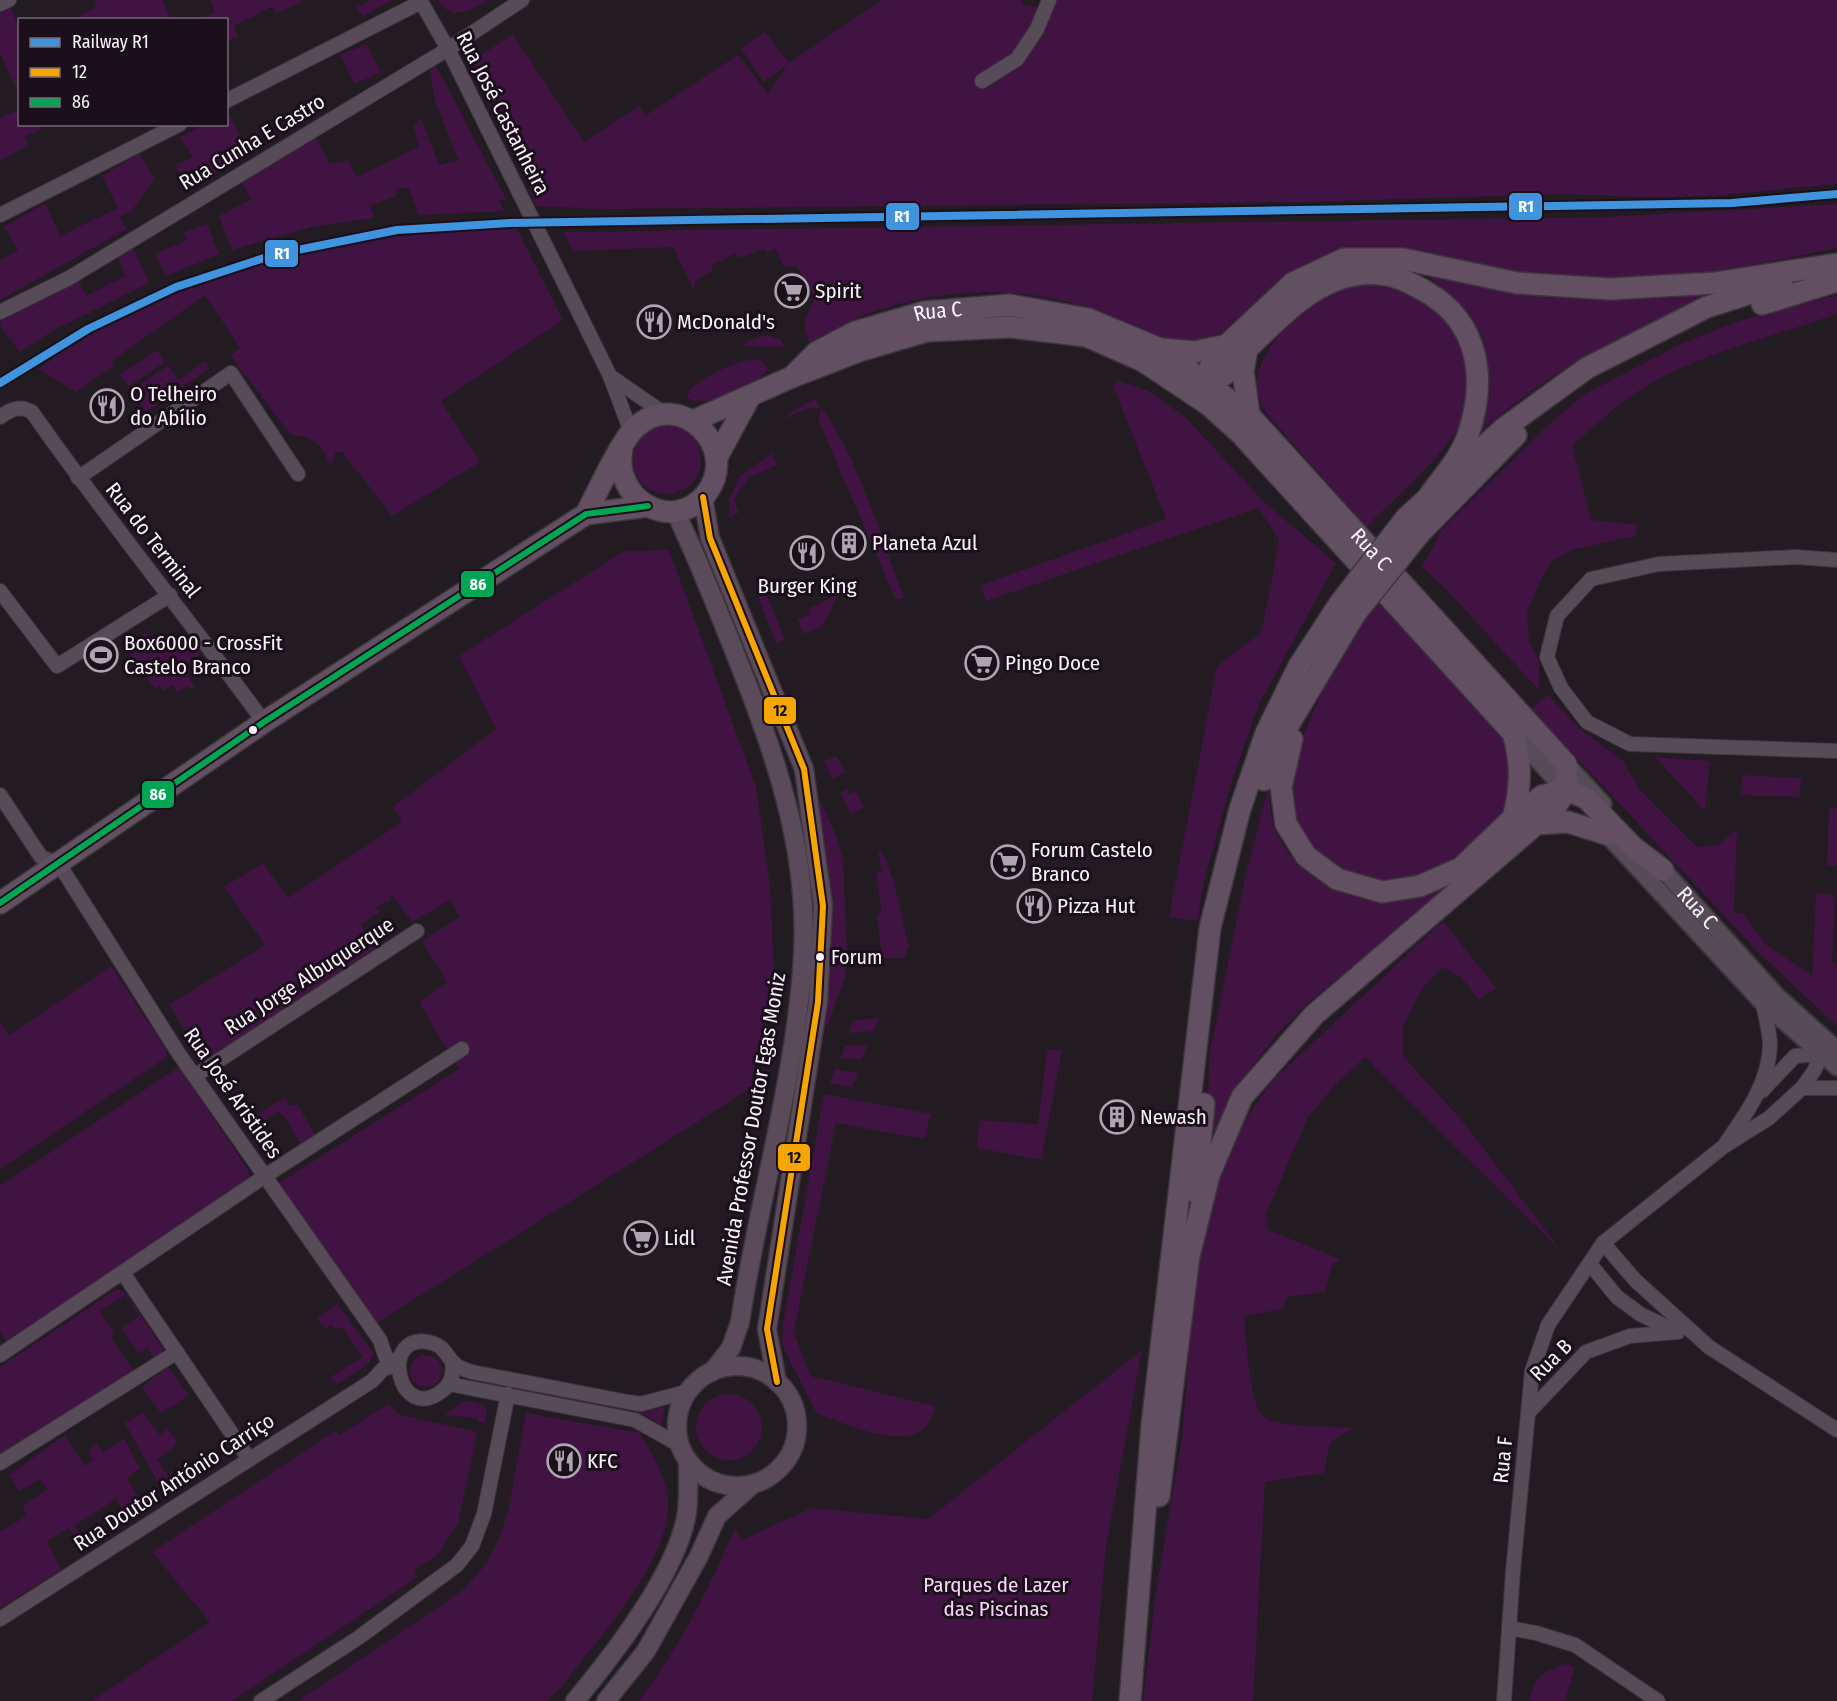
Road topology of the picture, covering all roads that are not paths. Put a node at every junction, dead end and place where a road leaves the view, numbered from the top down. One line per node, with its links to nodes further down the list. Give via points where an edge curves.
1 (9, 0): 5 (street)
2 (522, 0): 6 (street, Rua Cunha E Castro)
3 (1049, 0): 7 (street, via 1037,29 1017,59)
4 (420, 1): 6 (street, Rua José Castanheira); 8 (street)
5 (0, 4)
6 (448, 49): 13 (street, Rua Cunha E Castro, via 69,278); 17 (street, Rua José Castanheira)
7 (982, 81)
8 (228, 100)
9 (176, 126): 10 (street)
10 (0, 215)
11 (1837, 265): 15 (main road, via 1715,283 1610,289 1516,283 1403,260 1344,259 1293,283); 30 (main road, via 1707,308 1587,368 1503,429)
12 (1837, 281): 38 (main road, bridge, via 1714,318 1596,378 1515,436)
13 (0, 312)
14 (1086, 336): 18 (main road, Rua C, via 1010,327 927,331); 19 (main road, via 1144,354 1178,373); 21 (main road, Rua C, via 1143,361)
15 (1237, 347): 16 (main road, via 1195,352); 19 (main road, via 1211,365); 23 (main road); 30 (main road, via 1305,296 1351,275 1402,278 1450,307 1475,351 1478,385 1466,441)
16 (1160, 349): 18 (main road, Rua C, via 1088,319 1010,305 935,311 855,332 817,352); 19 (main road, Rua C)
17 (610, 376): 22 (street, Rua José Castanheira); 26 (street, Rua José Castanheira)
18 (792, 376): 20 (main road, Rua C)
19 (1206, 381): 21 (main road); 23 (main road, Rua C)
20 (749, 398): 25 (main road, Rua C); 27 (main road)
21 (1209, 405): 41 (main road, Rua C, via 1241,434)
22 (664, 414): 25 (main road); 26 (main road, via 645,420)
23 (1249, 415): 43 (main road, Rua C)
24 (0, 417): 29 (street, Rua do Terminal, via 16,408 25,407 32,412)
25 (693, 421): 27 (main road, via 711,439)
26 (626, 440): 32 (main road, via 620,468 626,486); 34 (main road)
27 (717, 457): 31 (main road, via 715,476)
28 (298, 474): 29 (street, via 231,373)
29 (78, 478): 37 (street, Rua do Terminal)
30 (1429, 496): 38 (main road, bridge, via 1406,518)
31 (703, 497): 33 (main road); 75 (main road, Avenida Professor Doutor Egas Moniz, via 710,538 804,769 823,906 818,1002 767,1329)
32 (648, 506): 33 (main road); 34 (main road)
33 (675, 511): 73 (main road, Avenida Professor Doutor Egas Moniz, via 694,549 769,739 786,794 799,862 803,954 796,1019 740,1322 731,1348)
34 (586, 513): 40 (main road)
35 (1837, 560): 42 (street, via 1796,557 1659,564 1591,579 1557,616 1547,657 1561,688 1587,722 1630,744)
36 (0, 591): 37 (street, via 57,666)
37 (170, 595): 40 (street, Rua do Terminal)
38 (1347, 609): 39 (main road); 88 (main road, via 1299,666 1266,733 1240,809 1210,928 1152,1425)
39 (1318, 672): 46 (main road, via 1290,744 1281,787 1286,824 1306,856 1337,879 1382,892 1420,886 1461,868); 64 (main road, via 1283,734 1251,809 1222,930)
40 (264, 722): 49 (main road)
41 (1513, 733): 44 (street, Rua C); 46 (main road, via 1521,779)
42 (1837, 751)
43 (1566, 764): 44 (main road); 50 (street, Rua C)
44 (1566, 790): 46 (main road, via 1542,796); 47 (main road, via 1555,808); 48 (street, Rua C); 50 (main road, via 1586,798 1632,846)
45 (0, 795): 49 (street, via 41,857)
46 (1513, 818)
47 (1537, 824): 48 (main road, via 1568,822); 64 (main road, via 1314,1015 1242,1097 1209,1175)
48 (1606, 834): 53 (street, Rua C)
49 (59, 864): 51 (main road); 57 (street, Rua José Aristides)
50 (1663, 870): 55 (street, Rua C)
51 (0, 903)
52 (417, 931): 57 (street, Rua Jorge Albuquerque)
53 (1763, 1003): 55 (street, Rua C); 60 (street, via 1770,1045)
54 (462, 1049): 62 (street)
55 (1828, 1049): 56 (street, Rua C); 58 (street); 60 (street, via 1795,1056)
56 (1837, 1067)
57 (195, 1076): 62 (street, Rua José Aristides)
58 (1802, 1088): 59 (street); 61 (street, via 1769,1118)
59 (1837, 1088)
60 (1756, 1098): 61 (street)
61 (1723, 1147): 63 (street, Rua F)
62 (265, 1176): 66 (street); 71 (street, Rua José Aristides, via 380,1340 386,1358)
63 (1603, 1243): 65 (street, Rua F); 68 (street, via 1636,1281)
64 (1188, 1260): 88 (main road, via 1170,1426)
65 (1590, 1264): 67 (street, via 1617,1297 1640,1314); 80 (street, Rua F, via 1548,1325 1532,1371)
66 (123, 1273): 69 (street); 70 (street)
67 (1678, 1332): 68 (street); 80 (street, Rua B, via 1630,1336 1586,1352)
68 (1709, 1347): 81 (street)
69 (177, 1352): 83 (street); 84 (street)
70 (0, 1355)
71 (400, 1359): 72 (street, via 417,1343 434,1343); 74 (street, Rua Doutor António Carriço); 76 (street)
72 (452, 1362): 77 (street, via 453,1374); 78 (street, via 472,1372 641,1404)
73 (712, 1372): 75 (main road, via 746,1367); 78 (main road)
74 (372, 1381): 76 (street); 83 (street, Rua Doutor António Carriço)
75 (777, 1382): 85 (main road, via 794,1407 796,1438 783,1466)
76 (401, 1383): 77 (street, via 421,1397 437,1395)
77 (448, 1384): 79 (street)
78 (689, 1391): 82 (main road, via 678,1418)
79 (508, 1394): 82 (street, via 635,1420); 89 (street, via 484,1514 472,1546 457,1566 367,1632)
80 (1529, 1412): 87 (street, Rua F)
81 (1837, 1430)
82 (684, 1453): 85 (main road, via 701,1474 717,1483); 90 (main road, via 687,1511 675,1552 618,1648)
83 (249, 1459): 86 (street, Rua Doutor António Carriço)
84 (0, 1463)
85 (753, 1485): 91 (main road, via 717,1516 646,1651)
86 (0, 1619)
87 (1509, 1628): 93 (street, Rua F); 94 (street, via 1575,1645)
88 (1135, 1657): 92 (main road)
89 (261, 1701)
90 (575, 1701)
91 (606, 1701)
92 (1130, 1701)
93 (1504, 1701)
94 (1658, 1701)

